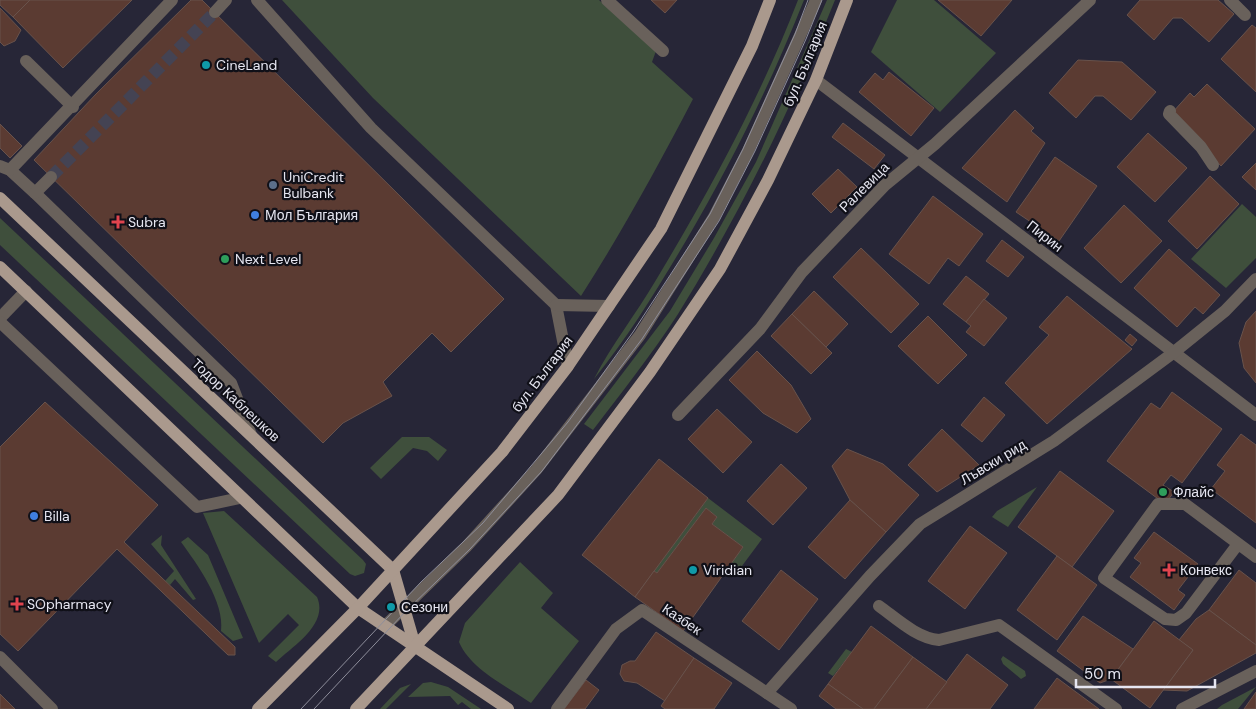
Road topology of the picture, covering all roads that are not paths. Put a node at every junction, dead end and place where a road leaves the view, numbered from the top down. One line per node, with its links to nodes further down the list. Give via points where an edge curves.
1 (172, 0): 15 (street)
2 (226, 0): 10 (street)
3 (256, 0): 26 (street, via 371,128)
4 (607, 0): 12 (street)
5 (770, 0): 27 (main road, бул. България, via 752,46 661,229)
6 (816, 0): 39 (street, via 748,151 714,217 640,335 536,470 466,547)
7 (847, 0): 14 (main road, бул. България)
8 (1090, 0): 17 (street, Ралевица)
9 (1230, 0): 11 (street)
10 (215, 12)
11 (1245, 15)
12 (663, 51)
13 (26, 61): 15 (street)
14 (816, 80): 17 (street, Пирин); 43 (main road, бул. България, via 720,269 650,372 558,495)
15 (73, 107): 19 (street)
16 (1170, 111): 18 (street, via 1169,114 1197,142)
17 (918, 156): 30 (street, Пирин); 32 (street, Ралевица, via 885,185 802,272 760,329)
18 (1213, 164)
19 (5, 168): 21 (street)
20 (51, 177): 21 (street)
21 (35, 193): 34 (street, via 232,383)
22 (0, 198): 34 (main road, Тодор Каблешков)
23 (0, 267): 25 (main road)
24 (1256, 279): 30 (street, Лъвски рид, via 1225,311)
25 (26, 291): 28 (street); 35 (main road)
26 (556, 305): 27 (street); 31 (street)
27 (609, 306): 31 (main road, бул. България)
28 (0, 318)
29 (0, 322): 35 (street, via 196,507)
30 (1173, 353): 33 (street, Пирин); 46 (street, Лъвски рид, via 1048,446 920,524)
31 (568, 366): 38 (main road, бул. България, via 502,452)
32 (678, 415)
33 (1256, 415)
34 (251, 435): 38 (main road, Тодор Каблешков)
35 (240, 498): 41 (main road)
36 (1238, 544): 36 (street, via 1185,504 1158,504 1104,578 1165,619 1176,620 1186,613); 37 (street)
37 (1256, 557)
38 (393, 570): 39 (main road, Тодор Каблешков); 41 (main road, бул. България)
39 (404, 606): 42 (street); 43 (main road, Тодор Каблешков)
40 (879, 606): 53 (street, via 930,640 999,625)
41 (358, 608): 42 (main road); 48 (main road, бул. България)
42 (385, 626): 43 (main road)
43 (415, 646): 49 (main road, бул. България); 50 (main road)
44 (0, 658): 47 (street)
45 (1256, 671): 54 (street)
46 (767, 693): 51 (street, Казбек, via 642,610 616,629); 52 (street, Казбек)
47 (52, 709)
48 (258, 709)
49 (356, 709)
50 (508, 709)
51 (557, 709)
52 (791, 709)
53 (1116, 709)
54 (1183, 709)

